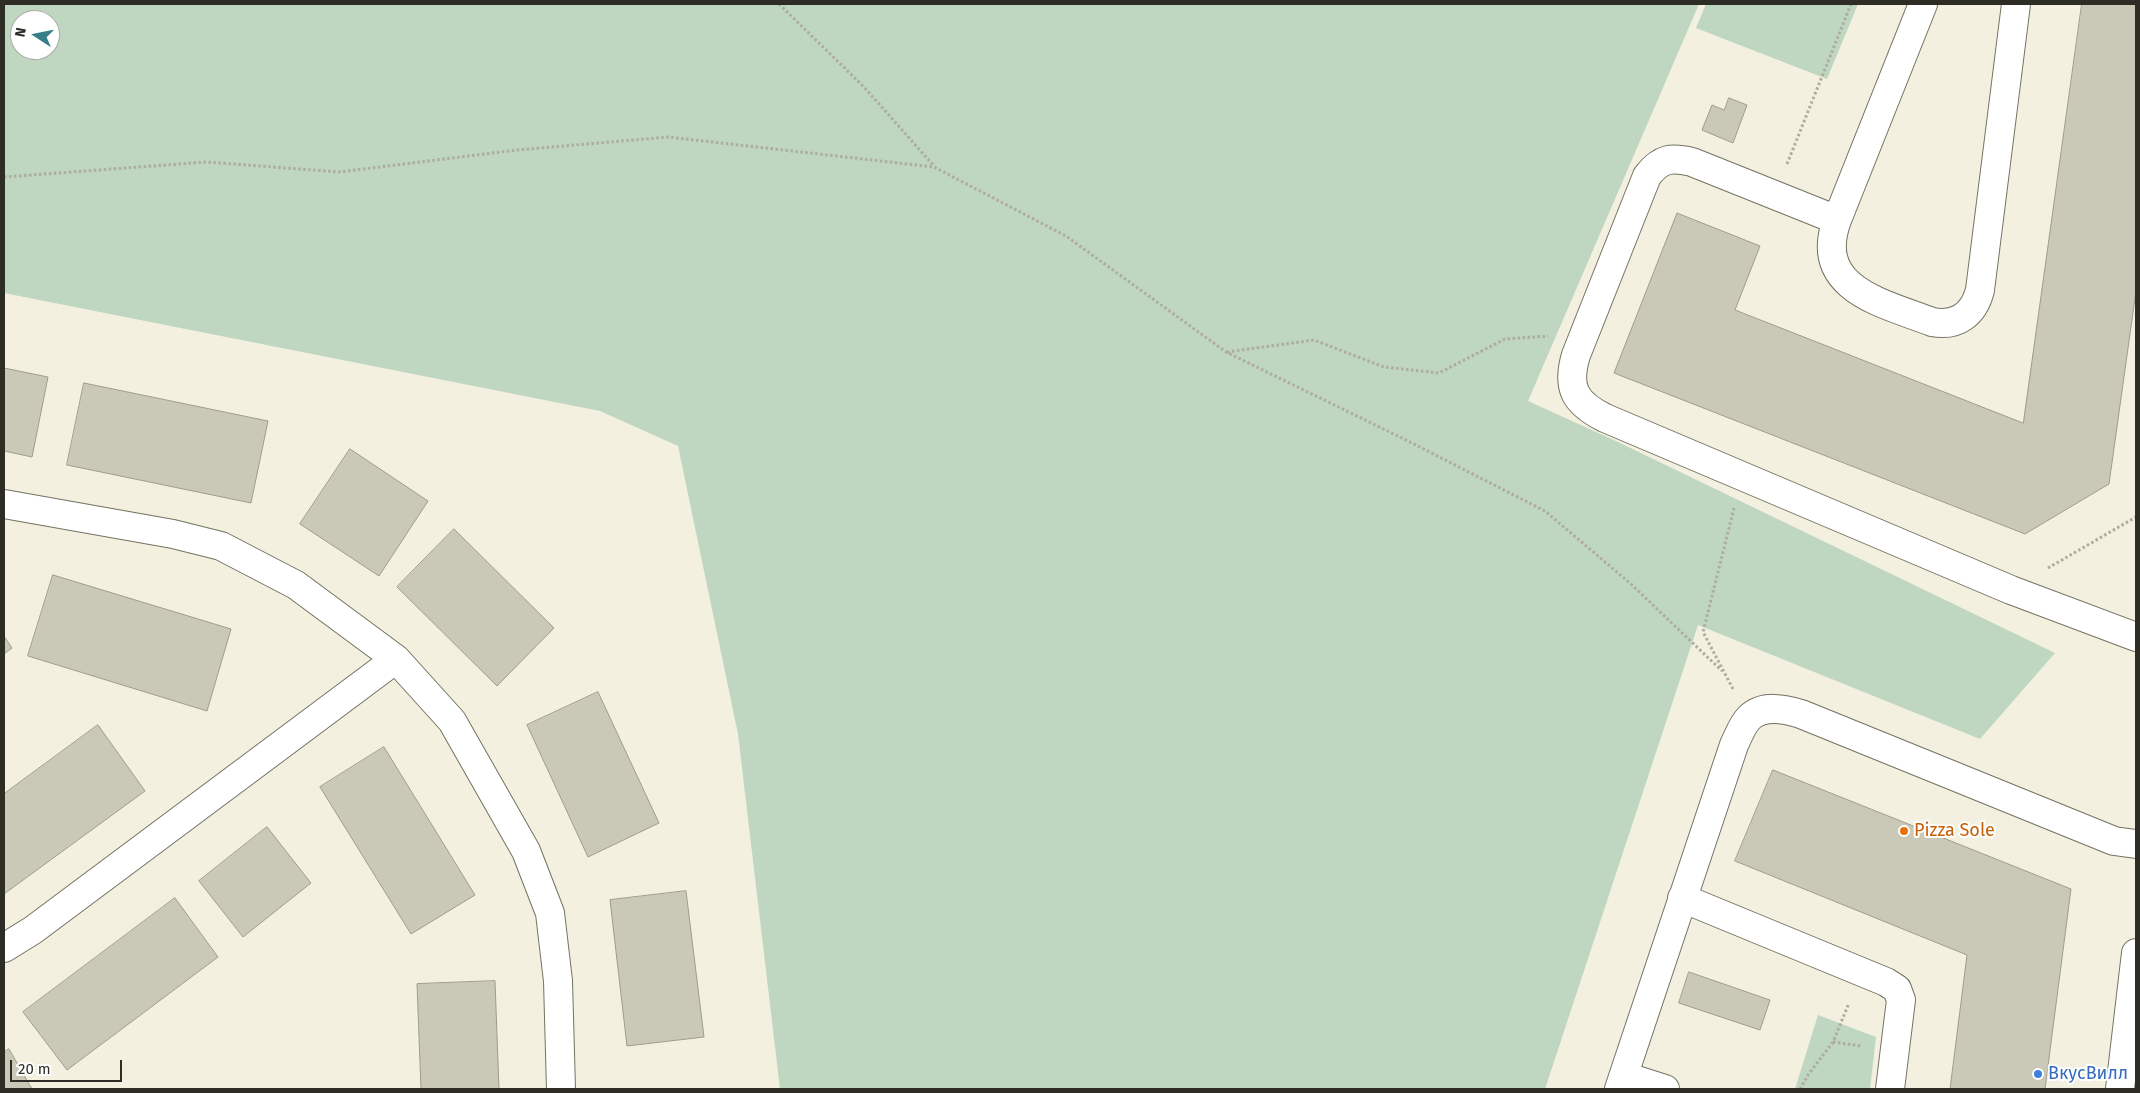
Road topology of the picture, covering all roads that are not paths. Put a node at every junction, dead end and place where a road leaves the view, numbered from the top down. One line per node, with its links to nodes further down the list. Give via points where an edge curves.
1 (1923, 4): 3 (street)
2 (2016, 4): 3 (street, via 1980,290 1973,309 1958,321 1942,324 1861,294 1849,285 1835,264 1832,242)
3 (1837, 220): 5 (street, via 1692,162 1676,158 1660,163 1647,176 1576,355 1571,378 1578,399 1588,409 2011,590)
4 (4, 504): 6 (street, via 173,534 221,546 296,584)
5 (2136, 637)
6 (396, 659): 9 (street, via 33,930); 12 (street, via 452,722 526,851 550,913 558,981)
7 (2136, 844): 8 (street, via 2114,841 1801,714 1783,708 1767,709 1750,717 1734,745)
8 (1682, 898): 11 (street); 14 (street, via 1894,986 1901,1000)
9 (4, 948)
10 (2136, 953): 15 (street)
11 (1621, 1082): 13 (street)
12 (561, 1089)
13 (1665, 1089)
14 (1890, 1089)
15 (2120, 1089)

